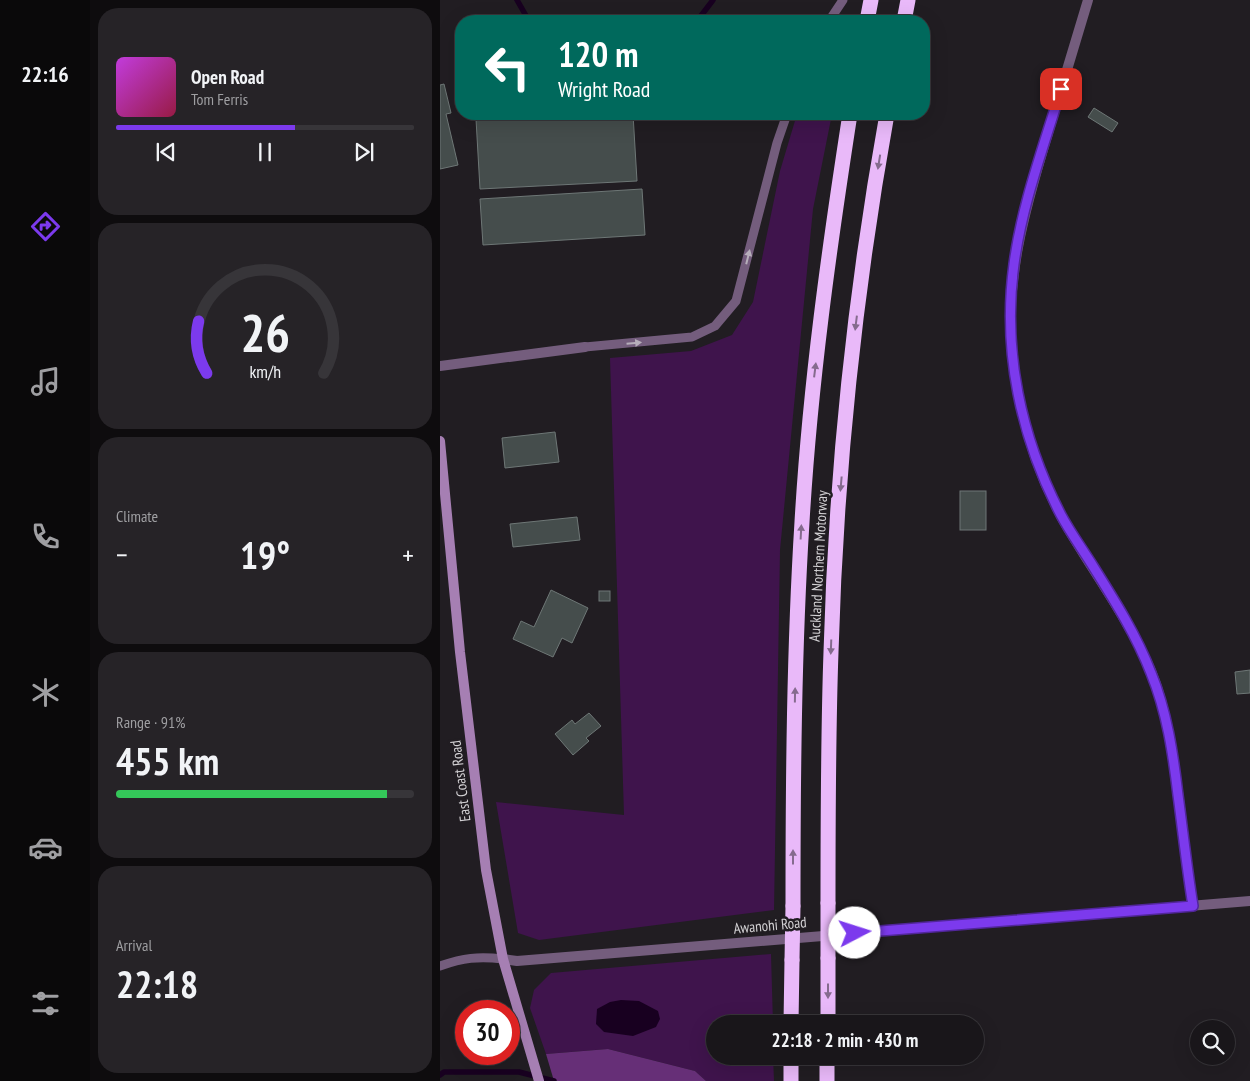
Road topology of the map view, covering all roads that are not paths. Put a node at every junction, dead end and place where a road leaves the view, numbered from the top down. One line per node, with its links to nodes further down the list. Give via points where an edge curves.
1 (843, 0): 5 (lane)
2 (871, 0): 6 (highway)
3 (908, 0): 7 (highway)
4 (1088, 0): 15 (street, via 1022,225 1014,264 1013,362 1019,400 1043,478 1062,518 1126,622 1151,671 1164,708)
5 (833, 15)
6 (868, 15)
7 (905, 15)
8 (785, 120): 11 (lane, one-way to 8, via 692,337 716,326 736,301)
9 (849, 120): 18 (highway, Auckland Northern Motorway, one-way to 9, bridge, via 796,648 802,522 829,246)
10 (886, 120): 19 (highway, Auckland Northern Motorway, one-way to 19, bridge, via 852,359 837,524 830,661)
11 (585, 347): 12 (street)
12 (440, 366)
13 (440, 441): 16 (main road, East Coast Road, via 460,652 486,870)
14 (1250, 901): 15 (street, Awanohi Road)
15 (1193, 906): 16 (street, Awanohi Road, via 537,959)
16 (502, 959): 17 (lane, via 476,957); 23 (main road, East Coast Road)
17 (440, 966)
18 (791, 1015)
19 (828, 1015)
20 (791, 1065): 22 (highway)
21 (828, 1065): 24 (highway)
22 (791, 1078)
23 (540, 1081)
24 (827, 1081)

